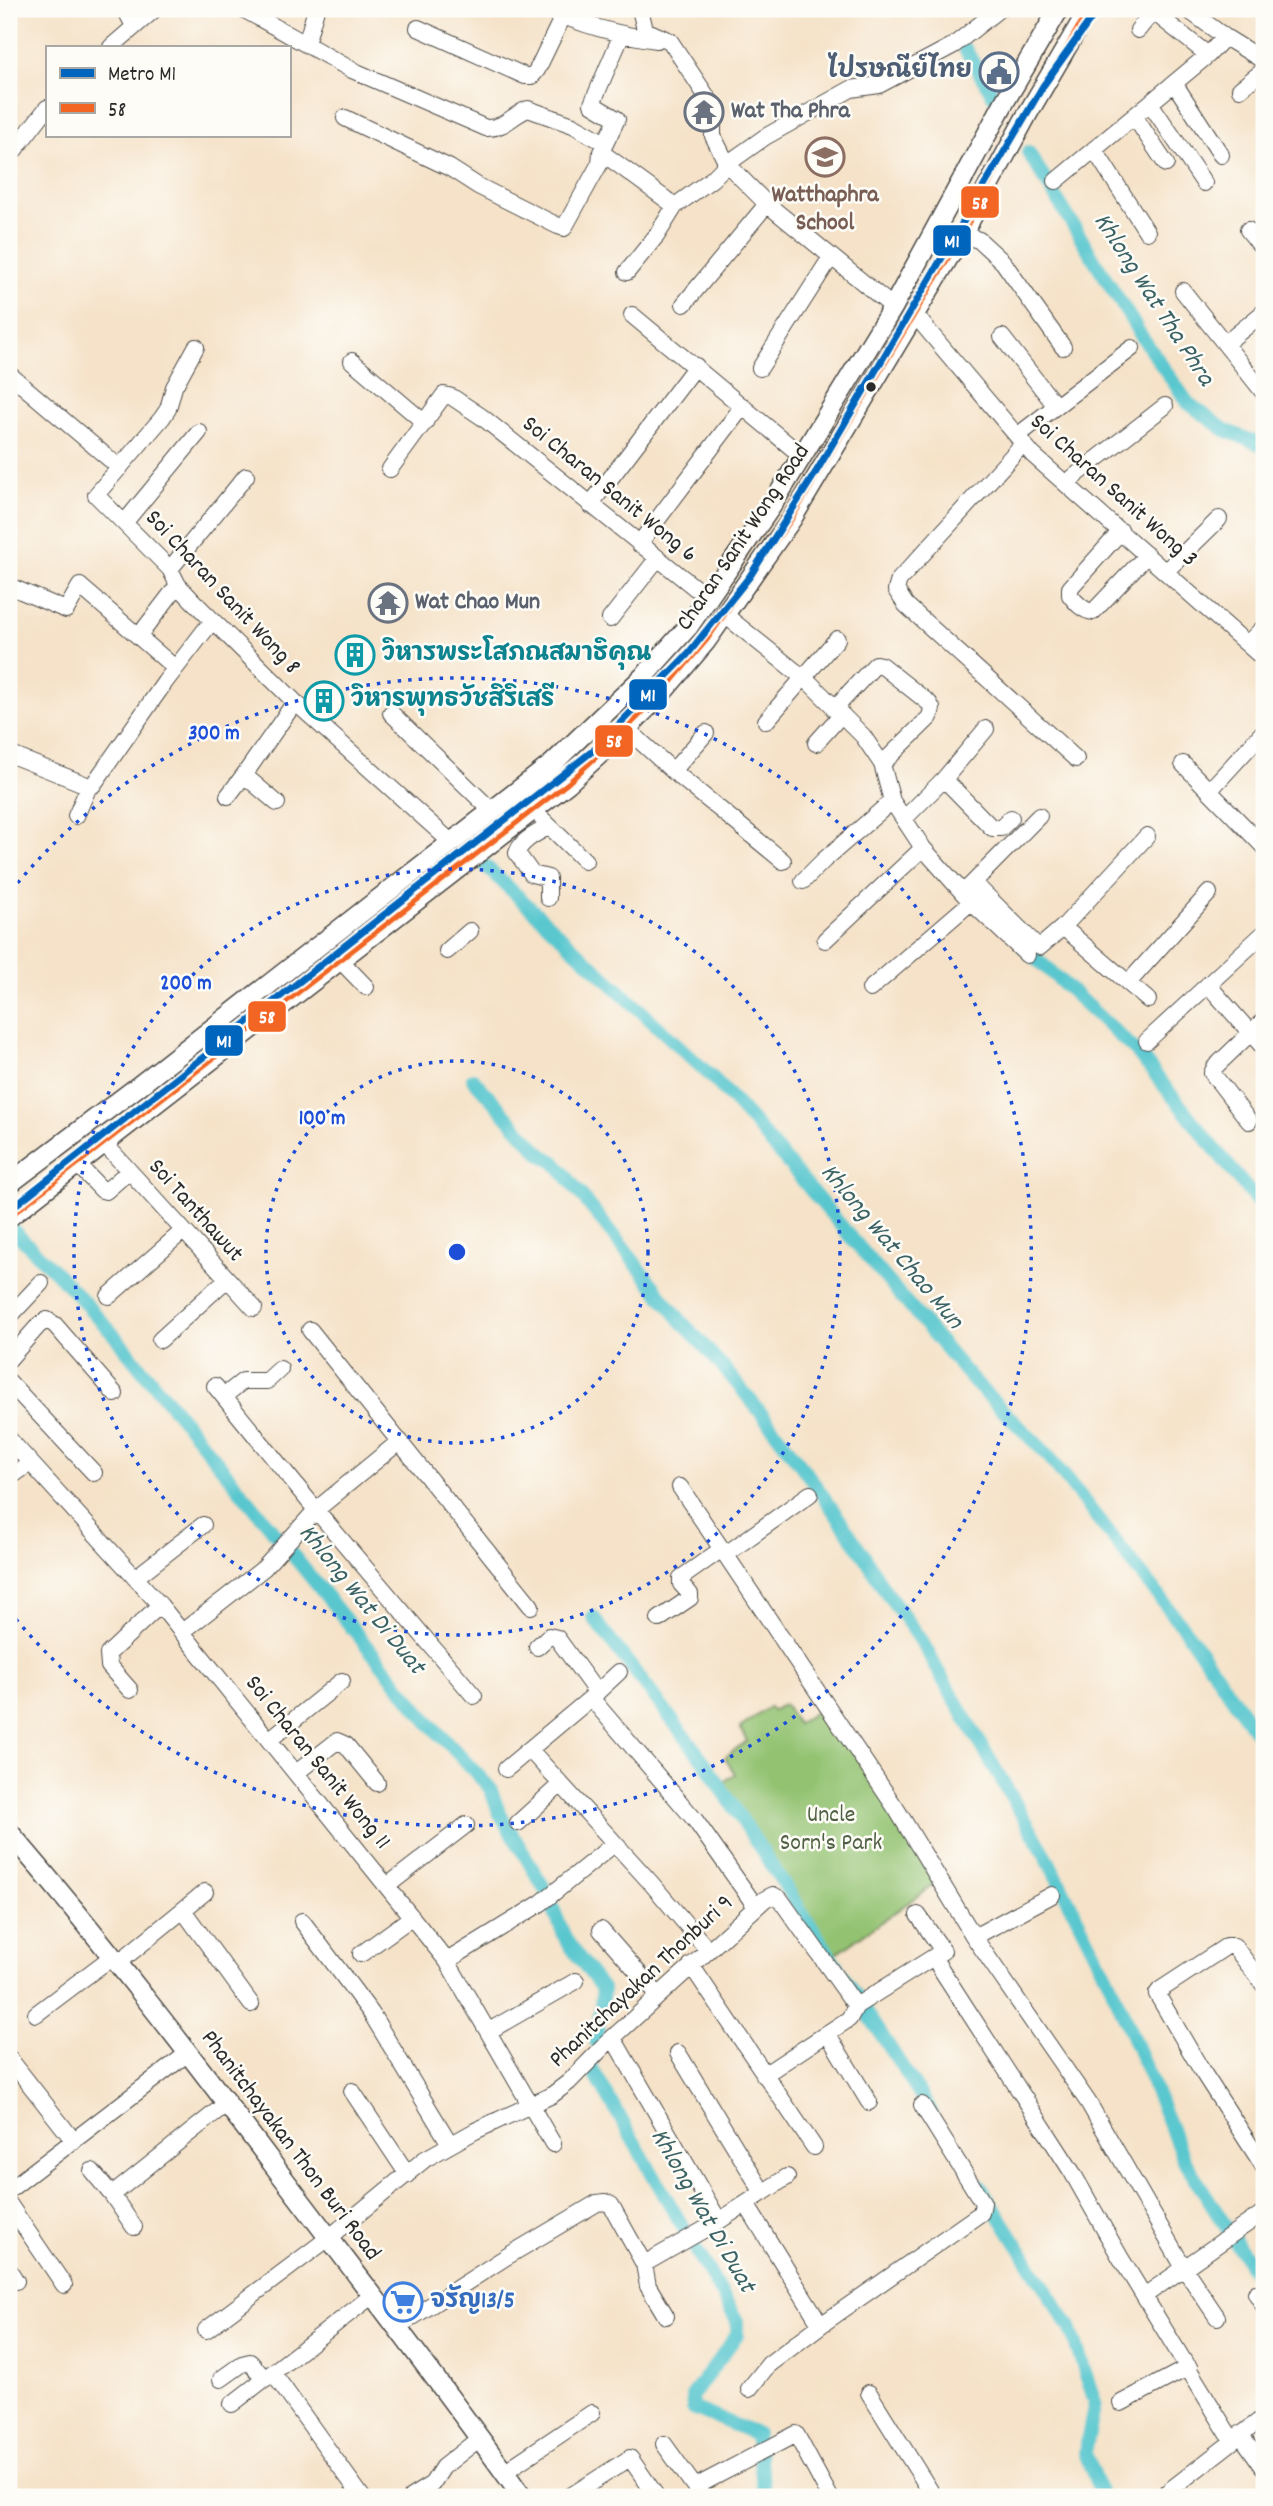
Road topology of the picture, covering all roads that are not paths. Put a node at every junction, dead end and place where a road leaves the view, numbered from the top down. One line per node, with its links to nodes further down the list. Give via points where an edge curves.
1 (125, 9): 14 (street)
2 (155, 9): 14 (street)
3 (243, 9): 20 (street)
4 (316, 9): 20 (street)
5 (548, 9): 13 (street)
6 (640, 9): 19 (street, via 645,30)
7 (999, 9): 35 (street, via 954,45 879,85 851,89)
8 (1059, 9): 41 (main road, Charan Sanit Wong Road)
9 (1076, 9): 41 (main road, Charan Sanit Wong Road, via 1018,108)
10 (1089, 9): 43 (main road, Charan Sanit Wong Road)
11 (1103, 9): 43 (main road, Charan Sanit Wong Road)
12 (1187, 9): 18 (street)
13 (564, 16): 15 (street, via 532,76); 17 (street)
14 (134, 26): 21 (street)
15 (418, 28)
16 (1138, 30): 22 (street, via 1155,13)
17 (622, 34): 19 (street); 31 (street, via 592,104 617,119)
18 (1225, 37): 22 (street); 23 (street)
19 (670, 41): 35 (street, via 713,106 713,136)
20 (306, 44): 31 (street, via 377,82 486,128 504,125 528,109 573,125)
21 (112, 46)
22 (1208, 55): 25 (street)
23 (1264, 61)
24 (1264, 70): 26 (street)
25 (1174, 83): 27 (street); 34 (street)
26 (1240, 89)
27 (1150, 103): 29 (street); 38 (street)
28 (46, 109): 32 (street)
29 (1134, 116): 33 (street); 36 (street)
30 (345, 118): 31 (street, via 564,228 600,163)
31 (603, 147): 40 (street)
32 (11, 148)
33 (1094, 149): 37 (street); 44 (street)
34 (1221, 155)
35 (727, 164): 39 (street); 40 (street)
36 (1166, 164)
37 (1056, 181)
38 (1204, 183)
39 (767, 204): 46 (street); 49 (street)
40 (675, 206): 47 (street)
41 (942, 219): 50 (main road, Charan Sanit Wong Road)
42 (1248, 230): 45 (street)
43 (964, 231): 53 (main road, Charan Sanit Wong Road); 56 (street, via 1003,262)
44 (1147, 232)
45 (1264, 250)
46 (831, 257): 50 (street); 61 (street)
47 (627, 272)
48 (1183, 291): 55 (street)
49 (684, 304)
50 (893, 307): 70 (main road, Charan Sanit Wong Road)
51 (1264, 312): 55 (street)
52 (632, 315): 60 (street)
53 (915, 315): 69 (street, Soi Charan Sanit Wong 3); 87 (main road, Charan Sanit Wong Road, via 791,520)
54 (1002, 337): 64 (street)
55 (1225, 344): 63 (street)
56 (1063, 347)
57 (196, 348): 71 (street, Soi Charan Sanit Wong 8, via 174,387 168,409)
58 (1132, 348): 64 (street)
59 (352, 361): 67 (street)
60 (696, 366): 65 (street); 75 (street)
61 (761, 368)
62 (9, 374): 71 (street)
63 (1264, 393)
64 (1055, 405): 69 (street)
65 (743, 406): 70 (street); 79 (street)
66 (1165, 406): 74 (street)
67 (425, 423): 72 (street); 75 (street, Soi Charan Sanit Wong 6, via 444,395 452,397)
68 (198, 432): 77 (street)
69 (1020, 440): 74 (street, Soi Charan Sanit Wong 3); 108 (street, via 899,580 896,590 899,598)
70 (803, 456): 86 (main road, Charan Sanit Wong Road)
71 (120, 468): 77 (street, Soi Charan Sanit Wong 8, via 96,495)
72 (390, 469)
73 (246, 477): 82 (street)
74 (1066, 483): 78 (street, Soi Charan Sanit Wong 3)
75 (590, 505): 79 (street, Soi Charan Sanit Wong 6)
76 (1219, 519): 83 (street)
77 (125, 522): 82 (street, Soi Charan Sanit Wong 8)
78 (1121, 531): 80 (street, Soi Charan Sanit Wong 3); 80 (street, via 1070,588 1074,601 1093,612)
79 (639, 544): 81 (street, Soi Charan Sanit Wong 6)
80 (1147, 555): 83 (street, Soi Charan Sanit Wong 3)
81 (657, 559): 86 (street, Soi Charan Sanit Wong 6); 88 (street)
82 (170, 569): 84 (street, Soi Charan Sanit Wong 8)
83 (1166, 570): 93 (street, Soi Charan Sanit Wong 3)
84 (178, 585): 89 (street, Soi Charan Sanit Wong 8); 91 (street)
85 (9, 586): 95 (street, via 66,610 80,586)
86 (709, 599): 98 (main road, Charan Sanit Wong Road)
87 (725, 615): 96 (street); 102 (main road, Charan Sanit Wong Road)
88 (610, 619)
89 (212, 621): 95 (street); 97 (street, Soi Charan Sanit Wong 8)
90 (1264, 627): 93 (street)
91 (145, 628)
92 (837, 639): 96 (street)
93 (1248, 643): 94 (street, Soi Charan Sanit Wong 3)
94 (1264, 659)
95 (175, 667): 114 (street, via 102,775)
96 (803, 678): 100 (street); 101 (street)
97 (295, 702): 112 (street); 127 (street, Soi Charan Sanit Wong 8)
98 (609, 711): 102 (main road); 119 (main road, Charan Sanit Wong Road, via 552,764)
99 (391, 713): 119 (street)
100 (838, 713): 106 (street); 109 (street, via 863,736); 109 (street, via 876,664 929,703 930,717)
101 (765, 721)
102 (626, 729): 111 (street); 120 (main road, Charan Sanit Wong Road)
103 (986, 729): 113 (street)
104 (1264, 731): 115 (street)
105 (706, 733): 111 (street)
106 (816, 743)
107 (9, 754): 114 (street)
108 (1076, 759)
109 (882, 764): 117 (street)
110 (1183, 764): 115 (street)
111 (673, 771): 131 (street)
112 (244, 775): 116 (street); 118 (street)
113 (944, 779): 123 (street, via 992,828 1001,828); 124 (street)
114 (89, 786): 121 (street)
115 (1210, 790): 128 (street)
116 (228, 796)
117 (892, 802): 124 (street); 132 (street)
118 (277, 803)
119 (491, 810): 127 (main road, Charan Sanit Wong Road)
120 (533, 810): 125 (street); 143 (main road, Charan Sanit Wong Road)
121 (76, 816)
122 (1039, 816): 133 (street)
123 (1011, 818)
124 (904, 819): 129 (street)
125 (549, 826): 130 (street); 135 (street, via 523,842 517,853 532,874 548,878)
126 (1147, 836): 136 (street)
127 (454, 839): 141 (main road, Charan Sanit Wong Road)
128 (1264, 845)
129 (923, 848): 133 (street); 139 (street)
130 (585, 861)
131 (783, 862)
132 (803, 881)
133 (970, 892): 136 (street, via 1040,947); 142 (street); 148 (street)
134 (1209, 892): 145 (street)
135 (548, 898)
136 (1063, 927): 145 (street)
137 (470, 931): 140 (street)
138 (1264, 933): 146 (street)
139 (825, 940)
140 (447, 951)
141 (306, 954): 144 (main road); 158 (main road, Charan Sanit Wong Road)
142 (1027, 956)
143 (340, 960): 144 (main road, Charan Sanit Wong Road); 147 (street)
144 (322, 974): 155 (main road, Charan Sanit Wong Road)
145 (1128, 983): 149 (street)
146 (1209, 986): 151 (street); 152 (street)
147 (366, 987)
148 (870, 989)
149 (1148, 1000)
150 (1264, 1020): 151 (street)
151 (1251, 1032): 153 (street); 154 (street, via 1212,1073)
152 (1147, 1041)
153 (1264, 1048)
154 (1249, 1121)
155 (104, 1143): 156 (main road, Charan Sanit Wong Road); 157 (street, Soi Tanthawut)
156 (77, 1164): 157 (street, via 106,1191); 159 (main road, Charan Sanit Wong Road)
157 (129, 1171): 160 (street, Soi Tanthawut)
158 (9, 1184)
159 (9, 1217)
160 (183, 1231): 161 (street, Soi Tanthawut); 163 (street)
161 (228, 1279): 164 (street, Soi Tanthawut); 167 (street)
162 (41, 1283): 165 (street)
163 (109, 1296)
164 (254, 1308)
165 (9, 1317)
166 (310, 1330): 173 (street)
167 (160, 1340)
168 (9, 1359): 171 (street, via 47,1320)
169 (280, 1369): 179 (street, via 267,1381 243,1381 219,1391)
170 (9, 1382): 175 (street)
171 (114, 1394)
172 (9, 1439): 174 (street, Soi Charan Sanit Wong 11)
173 (400, 1441): 179 (street); 184 (street)
174 (30, 1463): 176 (street); 182 (street, Soi Charan Sanit Wong 11)
175 (94, 1473)
176 (9, 1478)
177 (680, 1488): 181 (street)
178 (810, 1493): 181 (street)
179 (316, 1510): 186 (street, via 264,1568); 191 (street)
180 (203, 1525): 182 (street)
181 (724, 1551): 185 (street, via 681,1578 690,1598); 212 (street, via 897,1810)
182 (135, 1578): 183 (street, Soi Charan Sanit Wong 11)
183 (160, 1605): 186 (street, Soi Charan Sanit Wong 11); 190 (street, via 108,1654 109,1666)
184 (531, 1606)
185 (659, 1619)
186 (182, 1632): 193 (street, Soi Charan Sanit Wong 11)
187 (537, 1647): 192 (street, via 549,1636 557,1638)
188 (619, 1672): 192 (street)
189 (342, 1681): 193 (street)
190 (130, 1690)
191 (474, 1696)
192 (594, 1696): 194 (street); 206 (street, via 695,1820)
193 (269, 1740): 196 (street, Soi Charan Sanit Wong 11)
194 (530, 1750): 195 (street); 198 (street)
195 (506, 1769)
196 (296, 1773): 197 (street, via 337,1741 346,1745); 203 (street, Soi Charan Sanit Wong 11)
197 (377, 1783)
198 (559, 1785): 199 (street); 202 (street)
199 (518, 1823)
200 (466, 1825): 203 (street)
201 (9, 1832): 215 (main road, Phanitchayakan Thon Buri Road)
202 (614, 1844): 213 (street); 216 (street, via 541,1903)
203 (387, 1886): 209 (street, Soi Charan Sanit Wong 11)
204 (205, 1892): 207 (street)
205 (1052, 1895): 212 (street)
206 (756, 1907): 213 (street, Phanitchayakan Thonburi 9); 222 (street, Phanitchayakan Thonburi 9, via 773,1895 780,1899)
207 (183, 1910): 215 (street); 223 (street)
208 (918, 1915): 222 (street, via 943,1951)
209 (412, 1917): 214 (street); 216 (street, Soi Charan Sanit Wong 11)
210 (302, 1921): 238 (street, via 371,2013)
211 (601, 1930): 221 (street)
212 (974, 1937): 255 (street, via 1088,2102)
213 (708, 1950): 217 (street, Phanitchayakan Thonburi 9)
214 (361, 1954)
215 (115, 1959): 224 (street); 228 (main road, Phanitchayakan Thon Buri Road)
216 (447, 1961): 225 (street, Soi Charan Sanit Wong 11)
217 (691, 1965): 221 (street, Phanitchayakan Thonburi 9); 231 (street)
218 (939, 1966): 258 (street, via 1072,2172)
219 (576, 1981): 225 (street)
220 (1264, 1985): 241 (street, via 1234,1946 1227,1946 1157,1994)
221 (658, 1995): 227 (street, Phanitchayakan Thonburi 9)
222 (860, 2002): 226 (street, via 849,2019)
223 (251, 2004)
224 (36, 2014)
225 (489, 2031): 235 (street, Soi Charan Sanit Wong 11)
226 (827, 2033): 231 (street); 233 (street)
227 (613, 2038): 235 (street, Phanitchayakan Thonburi 9, via 569,2082); 251 (street)
228 (188, 2053): 234 (main road, Phanitchayakan Thon Buri Road); 237 (street)
229 (678, 2053): 246 (street)
230 (9, 2058): 237 (street)
231 (764, 2075): 240 (street)
232 (352, 2091): 243 (street)
233 (869, 2102)
234 (227, 2103): 247 (street); 253 (main road, Phanitchayakan Thon Buri Road)
235 (530, 2104): 238 (street, Phanitchayakan Thonburi 9); 239 (street, Soi Charan Sanit Wong 11)
236 (922, 2105): 261 (street, via 983,2203 981,2213)
237 (75, 2141): 245 (street)
238 (450, 2144): 243 (street, Phanitchayakan Thonburi 9)
239 (552, 2144)
240 (814, 2147)
241 (1264, 2167)
242 (92, 2171): 247 (street)
243 (408, 2175): 253 (street, Phanitchayakan Thonburi 9)
244 (787, 2177): 246 (street)
245 (9, 2190)
246 (763, 2193): 249 (street)
247 (111, 2195): 252 (street)
248 (9, 2204): 256 (street)
249 (746, 2204): 251 (street); 261 (street)
250 (1264, 2212): 255 (street)
251 (719, 2221): 254 (street)
252 (134, 2227)
253 (330, 2237): 257 (main road, Phanitchayakan Thon Buri Road); 263 (street, Phanitchayakan Thonburi 9)
254 (644, 2264): 259 (street, via 648,2286); 262 (street, via 611,2205 597,2203)
255 (1184, 2268): 258 (street); 260 (street)
256 (64, 2285)
257 (373, 2295): 262 (main road, Phanitchayakan Thon Buri Road); 265 (street)
258 (1144, 2296): 264 (street)
259 (666, 2316)
260 (1217, 2317)
261 (821, 2325): 267 (street, via 769,2364)
262 (397, 2328): 274 (main road, Phanitchayakan Thon Buri Road)
263 (206, 2330)
264 (1189, 2367): 269 (street); 273 (street)
265 (269, 2376): 266 (street, via 250,2362); 270 (street); 280 (street)
266 (221, 2379)
267 (749, 2389)
268 (869, 2393): 286 (street)
269 (1121, 2403)
270 (232, 2404)
271 (592, 2413): 277 (street)
272 (1264, 2417): 273 (street)
273 (1236, 2437): 276 (street); 279 (street)
274 (480, 2438): 277 (main road, Phanitchayakan Thon Buri Road); 281 (street, via 443,2467 432,2484)
275 (664, 2444): 278 (street)
276 (1264, 2468)
277 (504, 2472): 282 (main road, Phanitchayakan Thon Buri Road)
278 (700, 2495): 285 (street, via 796,2434)
279 (1165, 2496)
280 (362, 2497)
281 (411, 2497)
282 (522, 2497)
283 (569, 2497): 284 (street, via 630,2458)
284 (657, 2497)
285 (831, 2497)
286 (934, 2497)

